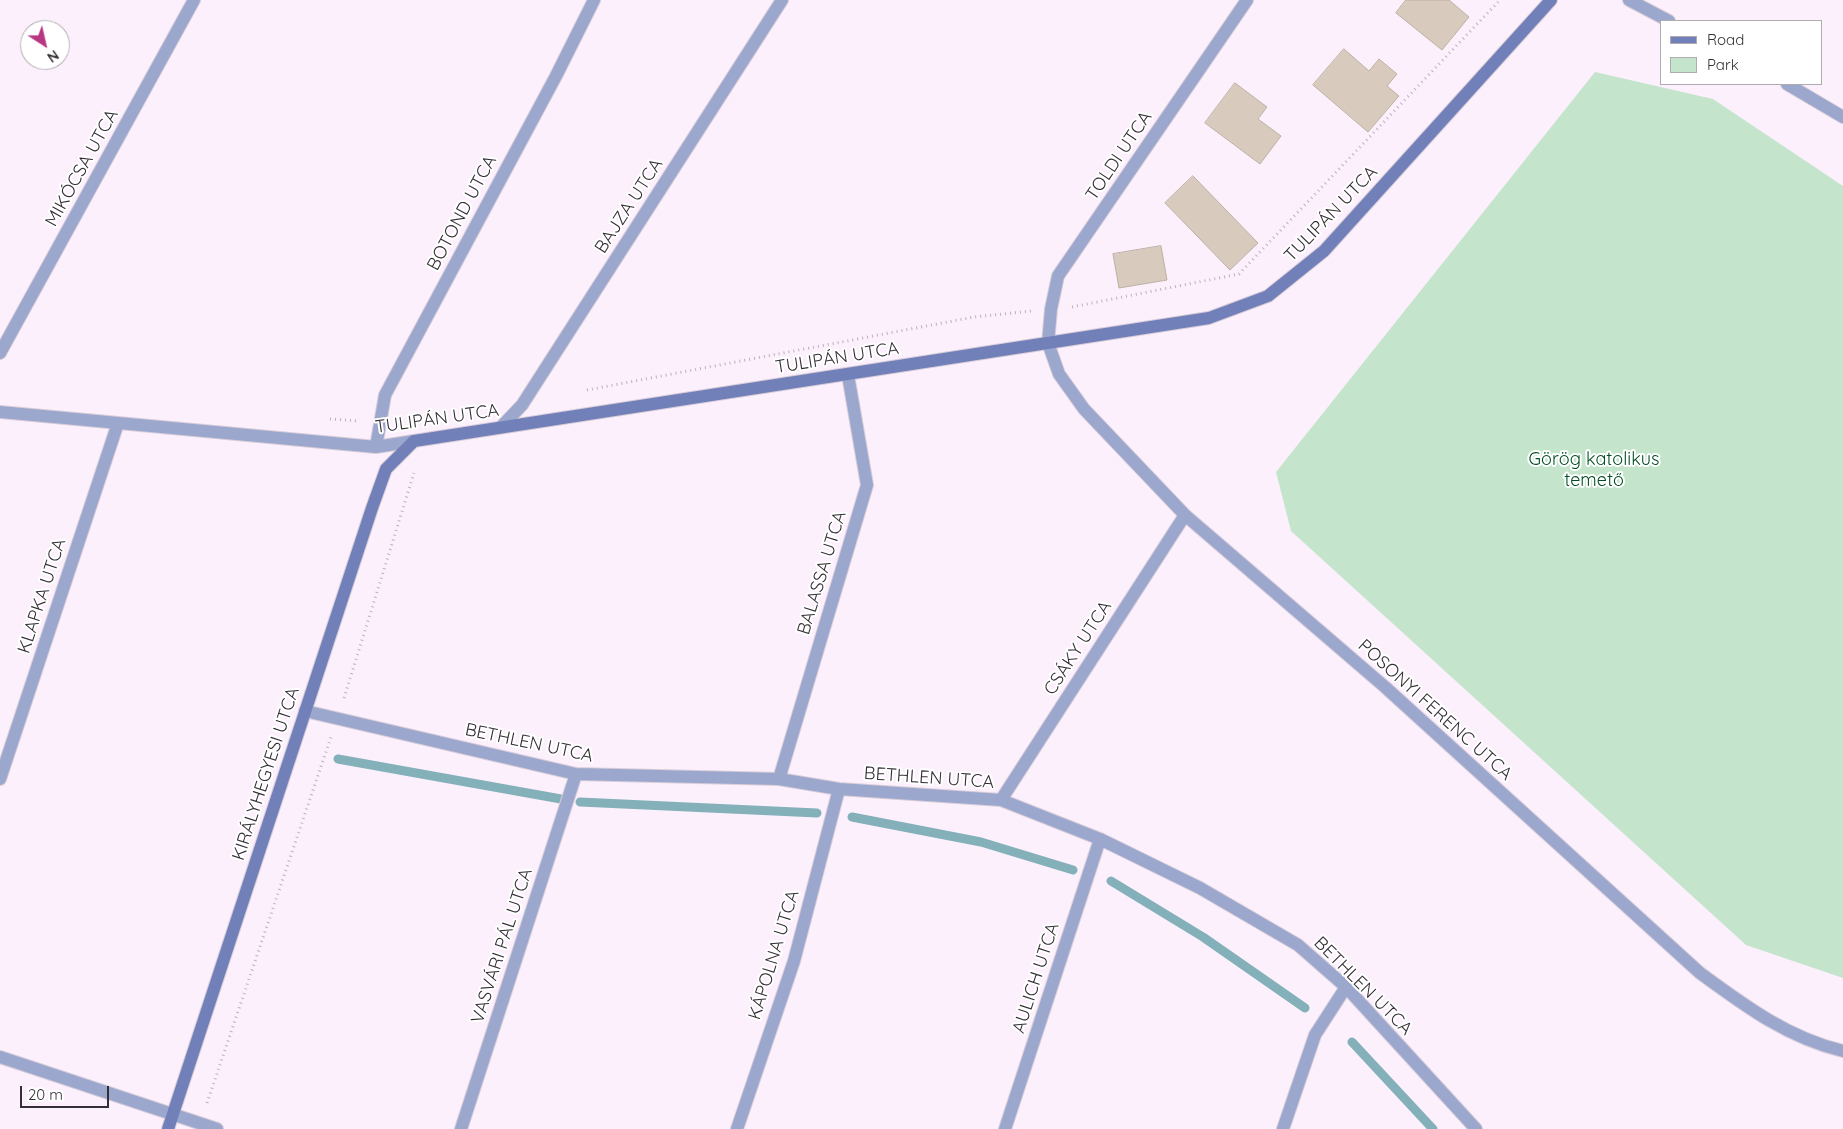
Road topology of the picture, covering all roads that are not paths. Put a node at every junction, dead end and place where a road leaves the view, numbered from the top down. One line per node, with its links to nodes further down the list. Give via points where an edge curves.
1 (194, 0): 11 (street, MIKÓCSA UTCA)
2 (594, 0): 17 (street, BOTOND UTCA, via 385,395)
3 (782, 0): 15 (street, BAJZA UTCA, via 522,405)
4 (1247, 0): 10 (street, TOLDI UTCA, via 1058,276)
5 (1551, 0): 10 (main road, TULIPÁN UTCA, via 1324,251 1268,296 1209,318)
6 (1629, 0): 7 (street)
7 (1667, 20)
8 (1789, 85): 9 (street)
9 (1843, 118)
10 (1048, 343): 12 (main road, TULIPÁN UTCA); 18 (street, POSONYI FERENC UTCA, via 1059,374 1084,409)
11 (0, 353)
12 (848, 374): 15 (main road, TULIPÁN UTCA); 22 (street, BALASSA UTCA, via 867,485)
13 (0, 412): 14 (street, TULIPÁN UTCA)
14 (118, 423): 17 (street, TULIPÁN UTCA); 21 (street, KLAPKA UTCA)
15 (501, 427): 16 (main road, TULIPÁN UTCA)
16 (420, 439): 17 (street, TULIPÁN UTCA); 19 (main road, KIRÁLYHEGYESI UTCA, via 386,469)
17 (376, 447)
18 (1184, 515): 24 (street, CSÁKY UTCA); 27 (street, POSONYI FERENC UTCA, via 1385,687 1700,973 1756,1014 1816,1045)
19 (305, 711): 20 (street, BETHLEN UTCA); 29 (main road, KIRÁLYHEGYESI UTCA)
20 (576, 774): 22 (street, BETHLEN UTCA); 32 (street, VASVÁRI PÁL UTCA)
21 (0, 779)
22 (779, 779): 23 (street, BETHLEN UTCA)
23 (839, 789): 24 (street, BETHLEN UTCA); 33 (street, KÁPOLNA UTCA, via 794,961)
24 (1001, 800): 25 (street, BETHLEN UTCA)
25 (1100, 839): 26 (street, BETHLEN UTCA, via 1200,888 1298,945); 34 (street, AULICH UTCA)
26 (1346, 987): 35 (street, via 1315,1035); 36 (street, BETHLEN UTCA)
27 (1843, 1051)
28 (0, 1057): 29 (street)
29 (173, 1114): 30 (main road, KIRÁLYHEGYESI UTCA); 31 (street)
30 (168, 1129)
31 (217, 1129)
32 (461, 1129)
33 (737, 1129)
34 (1005, 1129)
35 (1283, 1129)
36 (1476, 1129)

